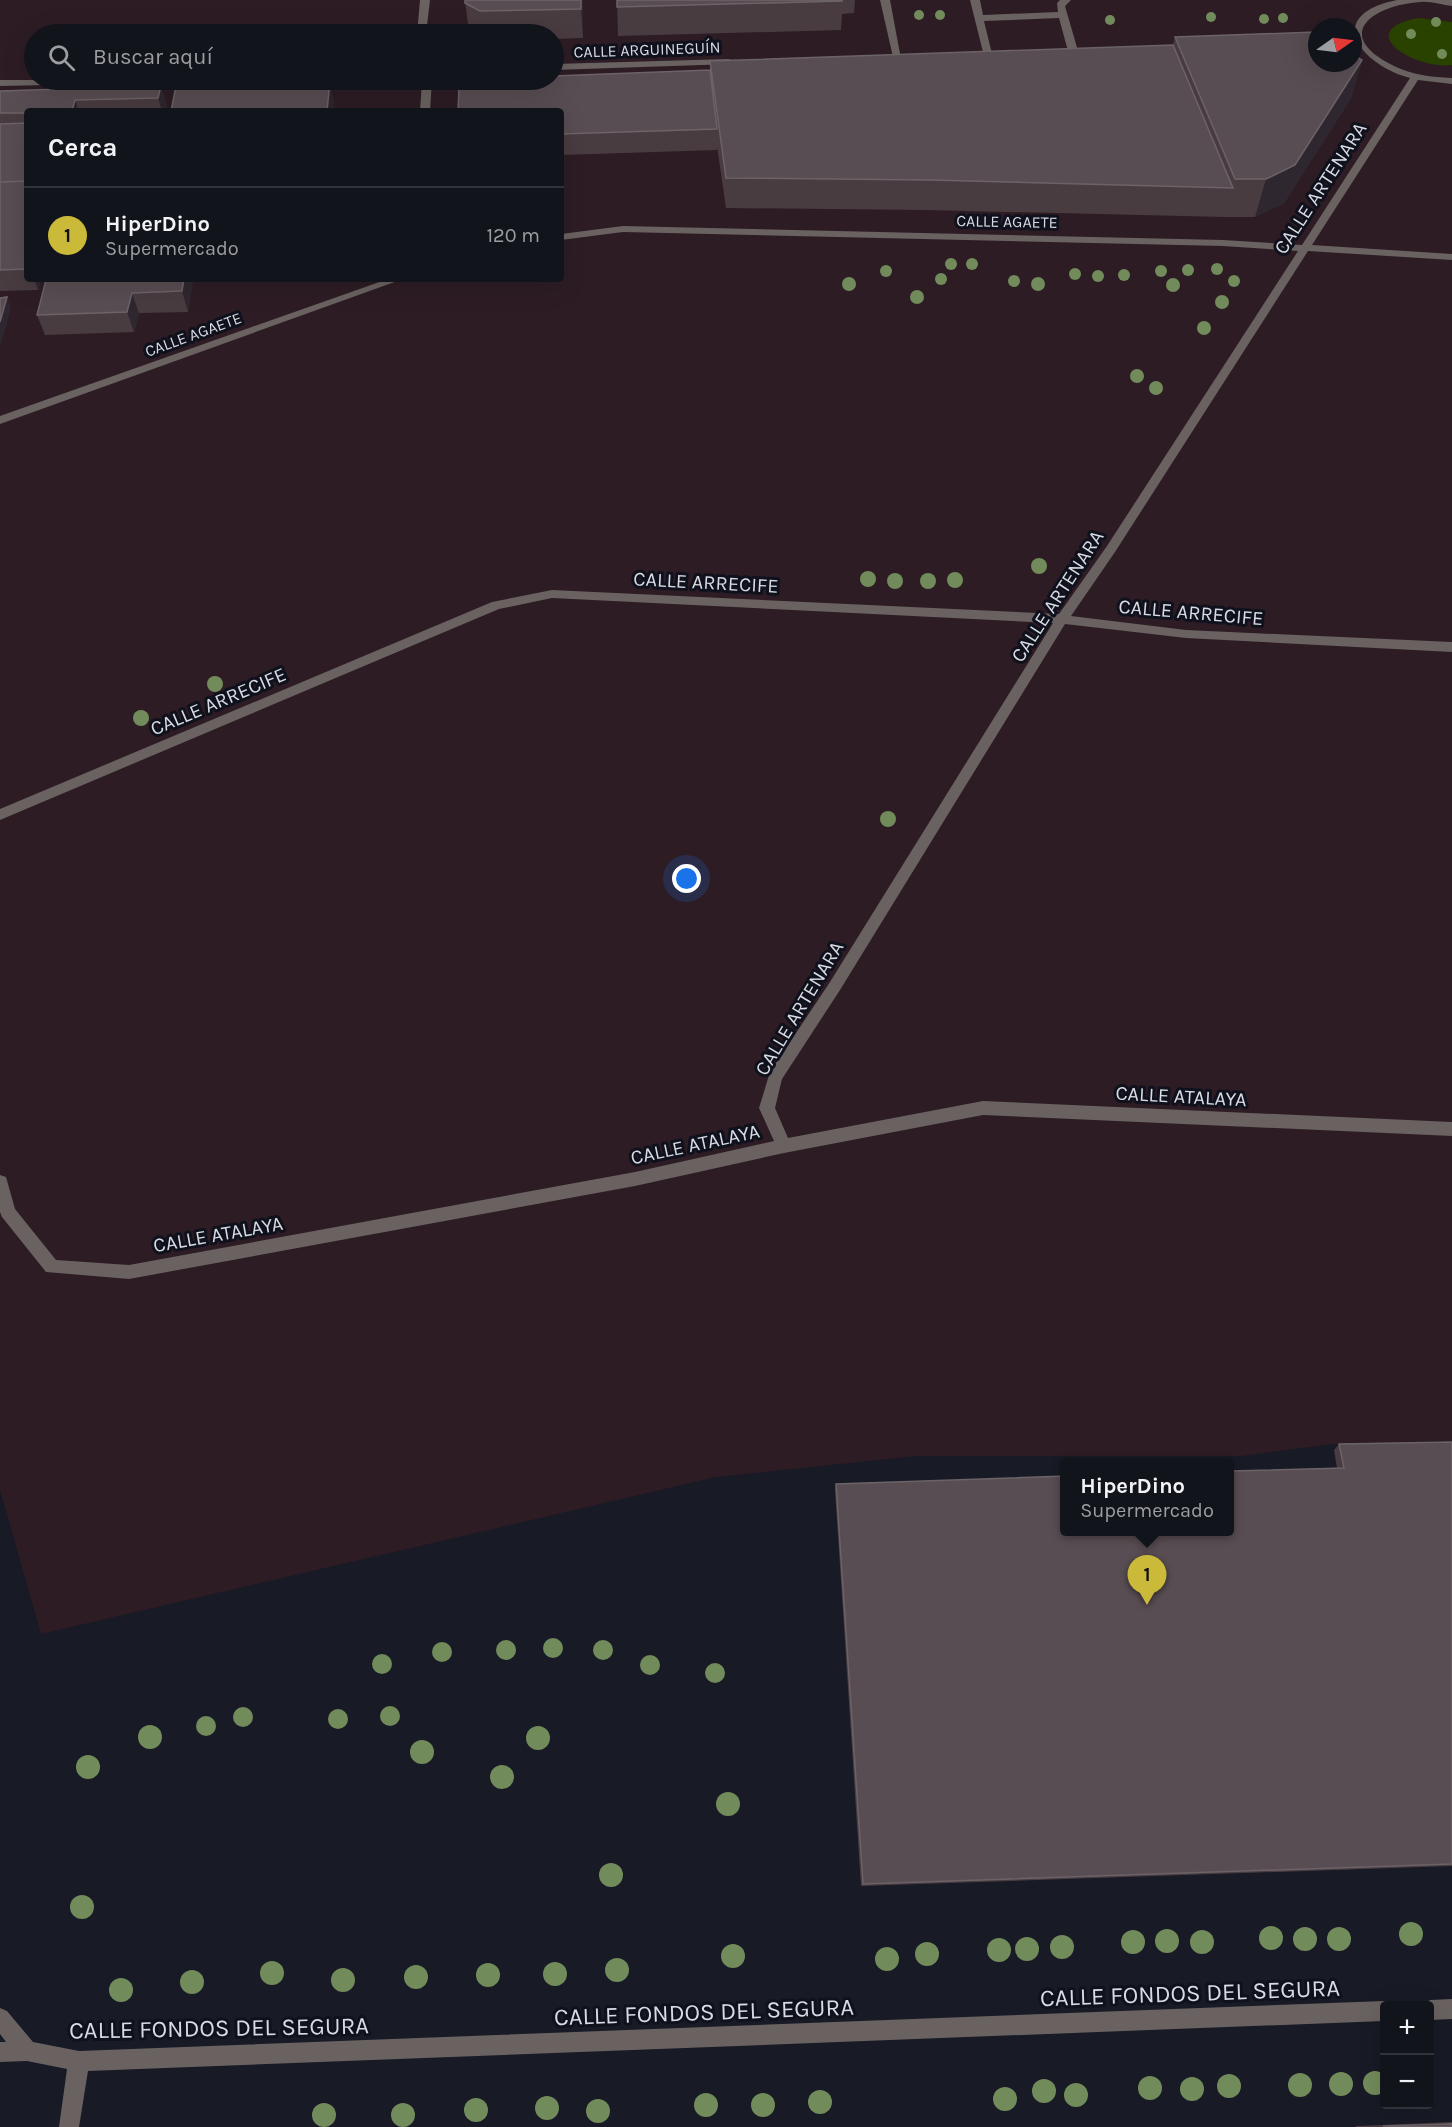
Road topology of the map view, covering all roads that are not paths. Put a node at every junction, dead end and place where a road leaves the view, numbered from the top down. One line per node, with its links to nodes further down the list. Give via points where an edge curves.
1 (425, 0): 10 (street)
2 (885, 0): 20 (street)
3 (975, 0): 8 (street)
4 (1418, 0): 9 (street, via 1378,7)
5 (1426, 0): 6 (street)
6 (1450, 2)
7 (1062, 5): 8 (street); 12 (street)
8 (979, 18): 16 (street)
9 (1362, 20)
10 (423, 24)
11 (1362, 48): 23 (street, via 1390,68)
12 (1073, 51): 13 (street); 14 (street)
13 (1084, 51)
14 (1062, 52)
15 (976, 54): 16 (street)
16 (987, 54): 17 (street)
17 (998, 54)
18 (909, 56): 20 (street)
19 (886, 57): 20 (street)
20 (898, 57)
21 (744, 62): 22 (street, CALLE ARGUINEGUÍN)
22 (564, 67)
23 (1415, 77): 24 (street); 30 (street, CALLE ARTENARA)
24 (1452, 81)
25 (24, 82): 26 (street)
26 (0, 83)
27 (426, 90): 28 (street)
28 (425, 108)
29 (564, 237): 30 (street, CALLE AGAETE, via 623,229 1223,243)
30 (1304, 249): 31 (street, CALLE AGAETE); 34 (street, CALLE ARTENARA)
31 (1452, 257)
32 (390, 282): 33 (street, CALLE AGAETE)
33 (0, 420)
34 (1062, 619): 35 (street, CALLE ARRECIFE, via 1186,634); 36 (street, CALLE ARRECIFE, via 552,594 496,605); 38 (street, CALLE ARTENARA, via 776,1077 767,1108)
35 (1452, 647)
36 (0, 815)
37 (1452, 1129): 38 (street, CALLE ATALAYA, via 983,1108)
38 (784, 1146): 39 (street, CALLE ATALAYA, via 635,1179 129,1272 52,1267 8,1212)
39 (0, 1182)
40 (1452, 2009): 41 (street)
41 (1434, 2010)
42 (1380, 2012): 46 (street, CALLE FONDOS DEL SEGURA)
43 (0, 2018): 44 (street)
44 (27, 2051): 45 (street, CALLE FONDOS DEL SEGURA); 46 (street, CALLE FONDOS DEL SEGURA)
45 (0, 2052)
46 (79, 2061): 47 (street)
47 (69, 2127)

